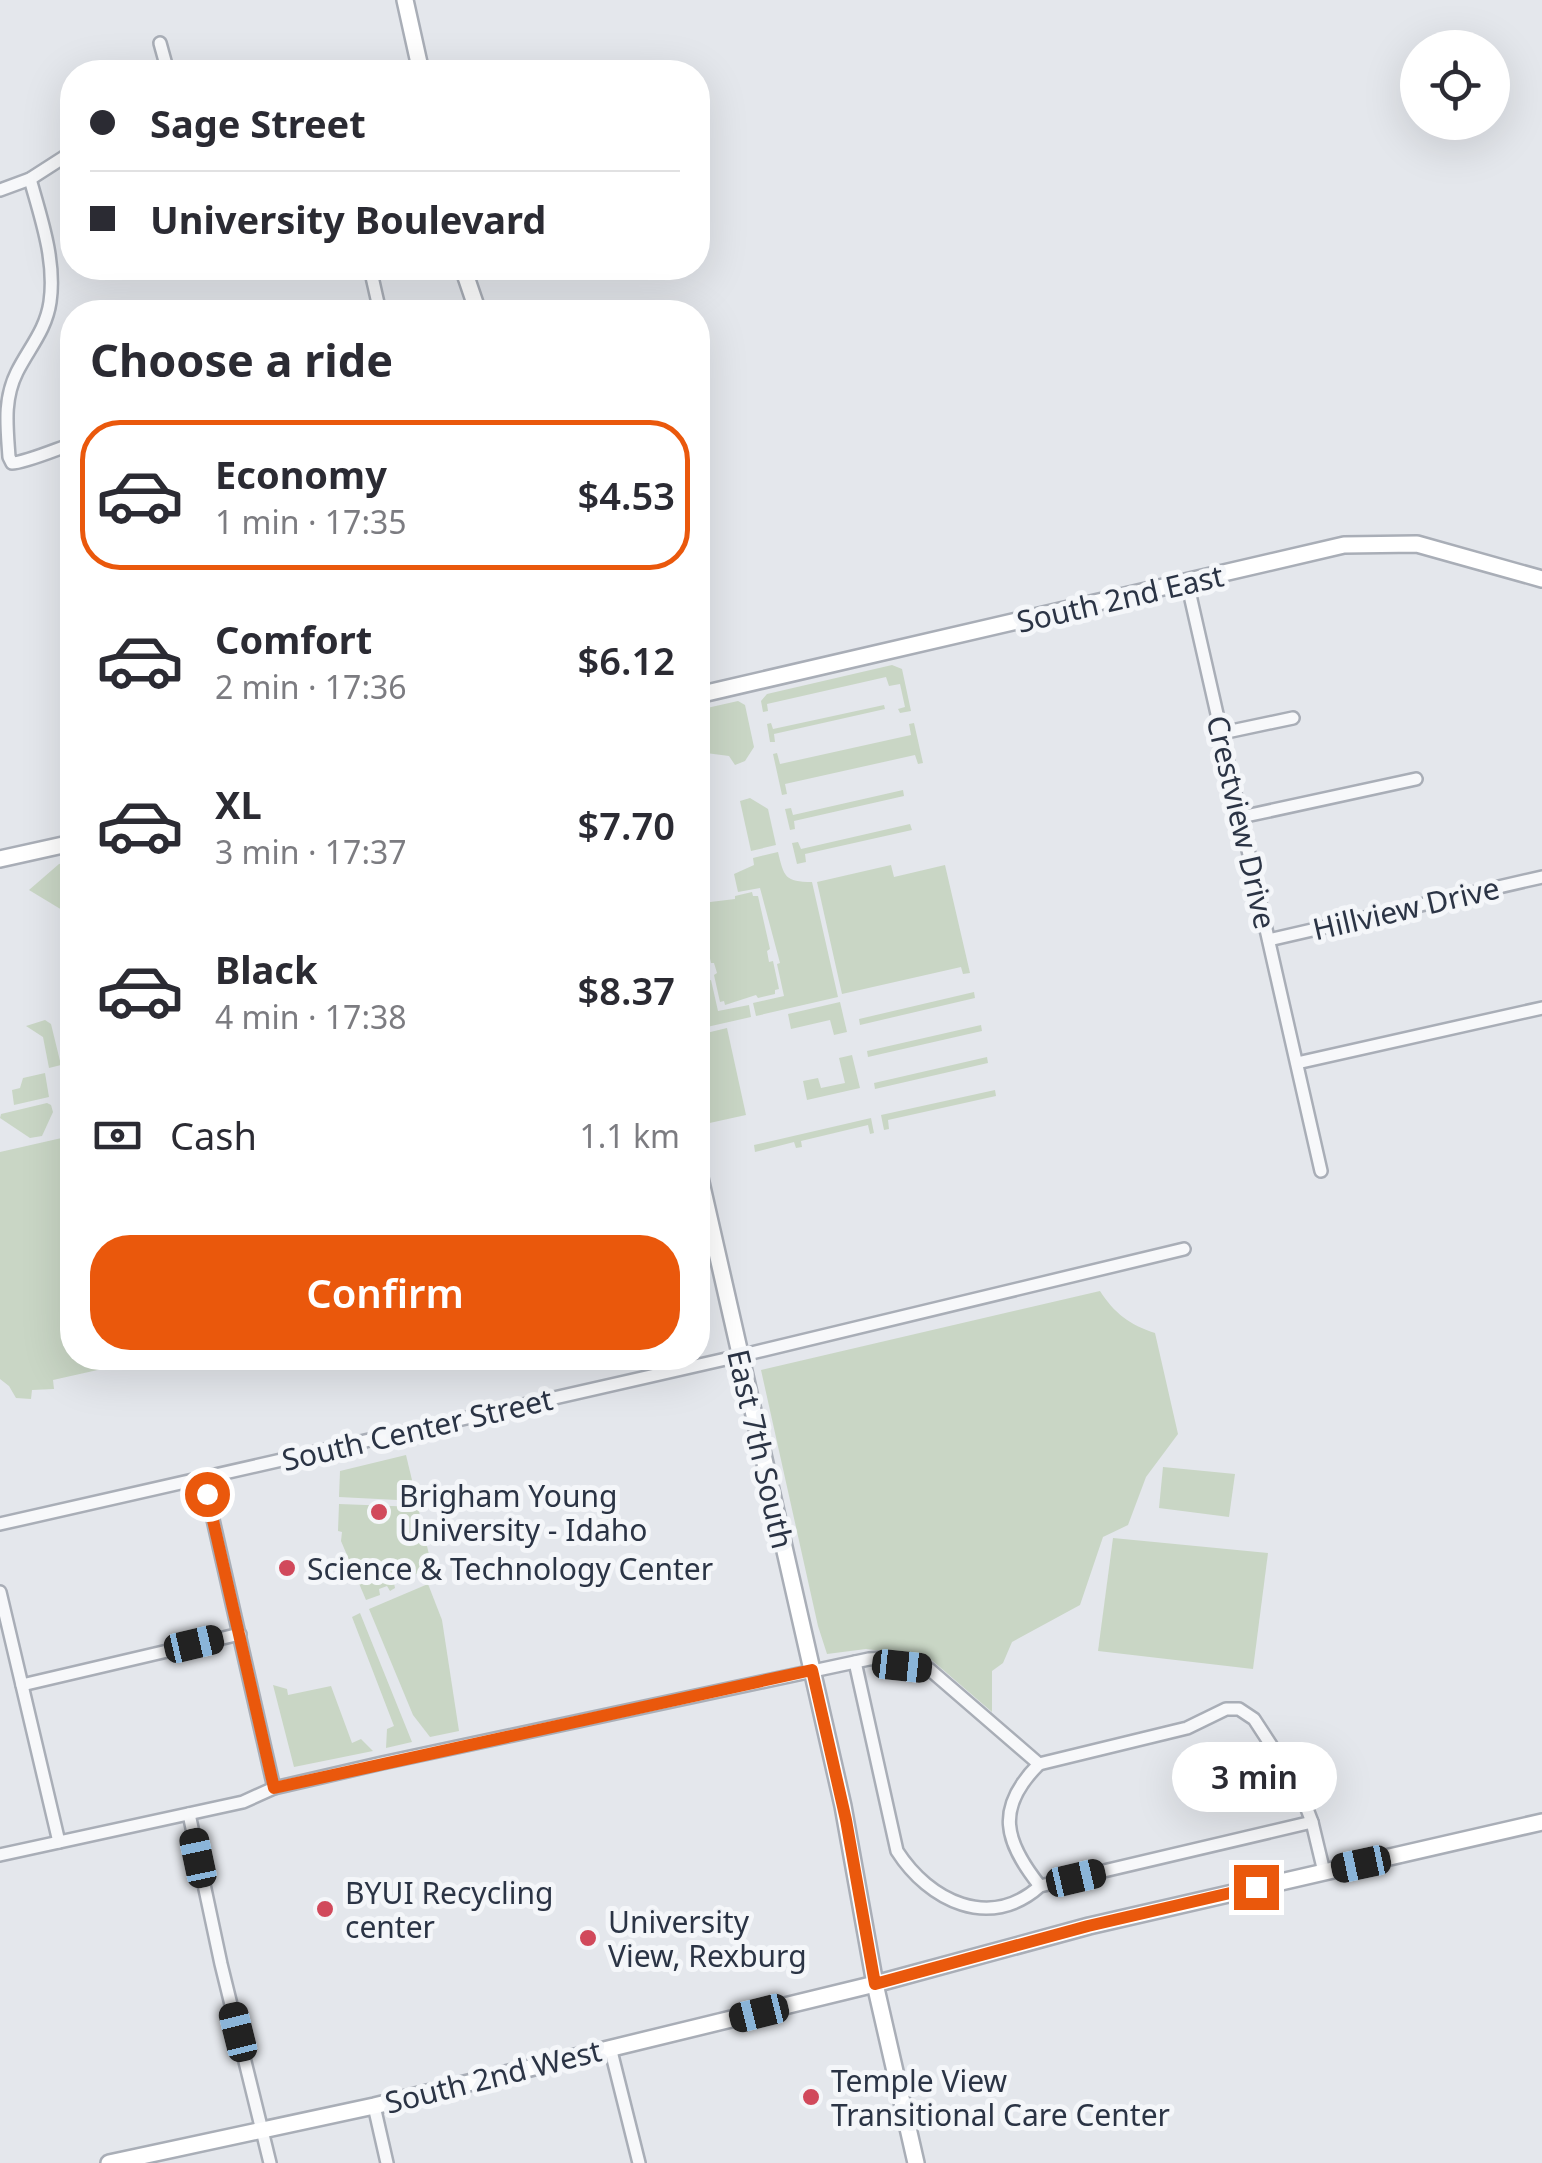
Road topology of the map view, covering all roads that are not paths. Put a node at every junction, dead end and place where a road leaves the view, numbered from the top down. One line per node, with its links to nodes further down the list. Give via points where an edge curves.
1 (404, 0): 4 (main road)
2 (160, 43): 3 (street)
3 (165, 60)
4 (418, 60)
5 (60, 160): 6 (street)
6 (30, 179): 7 (street); 8 (street, via 52,274 50,304 6,402 8,457 22,463)
7 (0, 190)
8 (60, 447)
9 (1542, 579): 10 (main road, South 2nd East, via 1417,544 1377,543)
10 (1188, 582): 11 (main road, South 2nd East); 13 (street, Crestview Drive)
11 (710, 692)
12 (1293, 718): 13 (street)
13 (1222, 733): 15 (street, Crestview Drive)
14 (1416, 778): 15 (street)
15 (1241, 817): 19 (street, Crestview Drive)
16 (60, 846): 17 (main road)
17 (0, 859)
18 (1542, 877): 19 (street, Hillview Drive)
19 (1269, 940): 21 (street, Crestview Drive)
20 (1542, 1008): 21 (street)
21 (1297, 1062): 22 (street, Crestview Drive)
22 (1321, 1170)
23 (710, 1224): 25 (main road, East 7th South)
24 (1184, 1250): 25 (street, South Center Street)
25 (739, 1356): 26 (street, South Center Street); 33 (main road, East 7th South)
26 (710, 1363)
27 (679, 1370): 28 (street, South Center Street)
28 (204, 1480): 29 (street, South Center Street); 31 (street)
29 (0, 1524)
30 (0, 1592): 34 (street)
31 (240, 1634): 34 (street); 36 (street)
32 (856, 1662): 33 (street); 35 (street, via 885,1658 929,1669); 43 (street, via 897,1851 912,1874 964,1906 1016,1904)
33 (812, 1670): 36 (street); 44 (main road, East 7th South)
34 (22, 1684): 40 (street)
35 (1039, 1764): 38 (street, via 1239,1709 1284,1761); 43 (street, via 1011,1802 1008,1828)
36 (274, 1788): 37 (street)
37 (189, 1814): 40 (street); 47 (street)
38 (1312, 1822): 42 (street); 43 (street)
39 (1542, 1822): 42 (main road, South 2nd West)
40 (59, 1842): 41 (street)
41 (0, 1855)
42 (1324, 1872): 44 (main road, South 2nd West)
43 (1040, 1886)
44 (875, 1984): 45 (main road, South 2nd West); 52 (main road, East 7th South)
45 (610, 2047): 46 (main road, South 2nd West); 51 (street)
46 (374, 2106): 47 (main road, South 2nd West); 50 (street)
47 (262, 2130): 48 (main road, South 2nd West); 49 (street)
48 (109, 2163)
49 (270, 2163)
50 (387, 2163)
51 (639, 2163)
52 (916, 2163)

